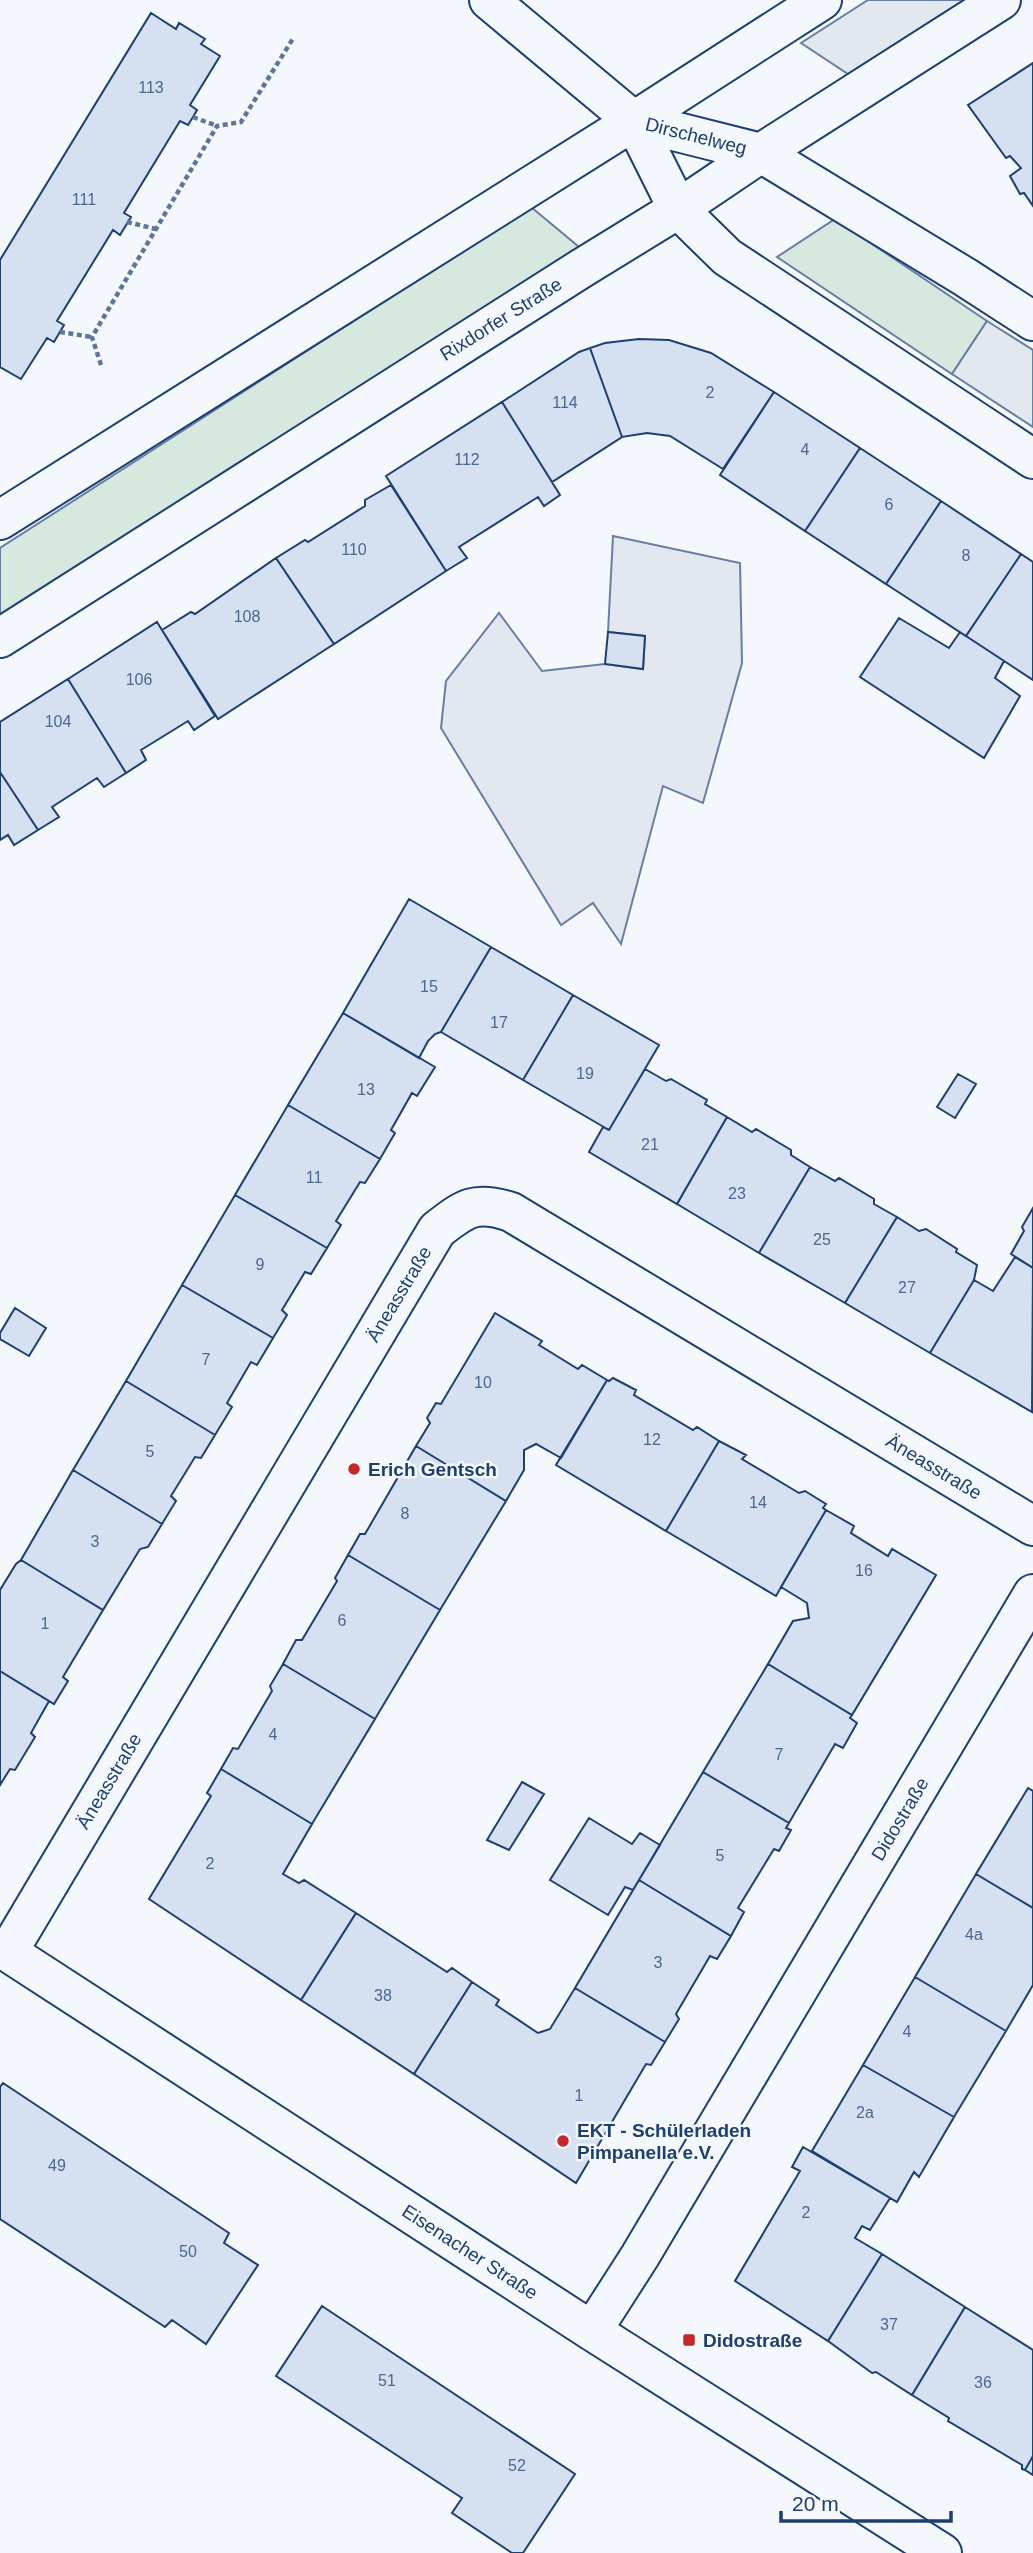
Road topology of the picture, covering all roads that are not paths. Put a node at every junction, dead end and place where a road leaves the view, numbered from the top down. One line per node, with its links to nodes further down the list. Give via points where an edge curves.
1 (489, 0): 4 (street)
2 (821, 0): 4 (street)
3 (1001, 0): 5 (street, Rixdorfer Straße)
4 (634, 121): 5 (street, Dirschelweg); 6 (street, Dirschelweg); 9 (street)
5 (761, 153): 6 (street, Rixdorfer Straße); 7 (street, Dirschelweg)
6 (678, 209): 8 (street, Dirschelweg, via 727,257); 10 (street, Rixdorfer Straße)
7 (1033, 321)
8 (1033, 459)
9 (0, 520)
10 (0, 638)
11 (1033, 1526): 13 (street, Äneasstraße, via 511,1212 489,1205 461,1211 437,1230)
12 (1033, 1594): 14 (street, Didostraße)
13 (4, 1950): 14 (street, Eisenacher Straße)
14 (592, 2330): 15 (street, Eisenacher Straße)
15 (942, 2553)

